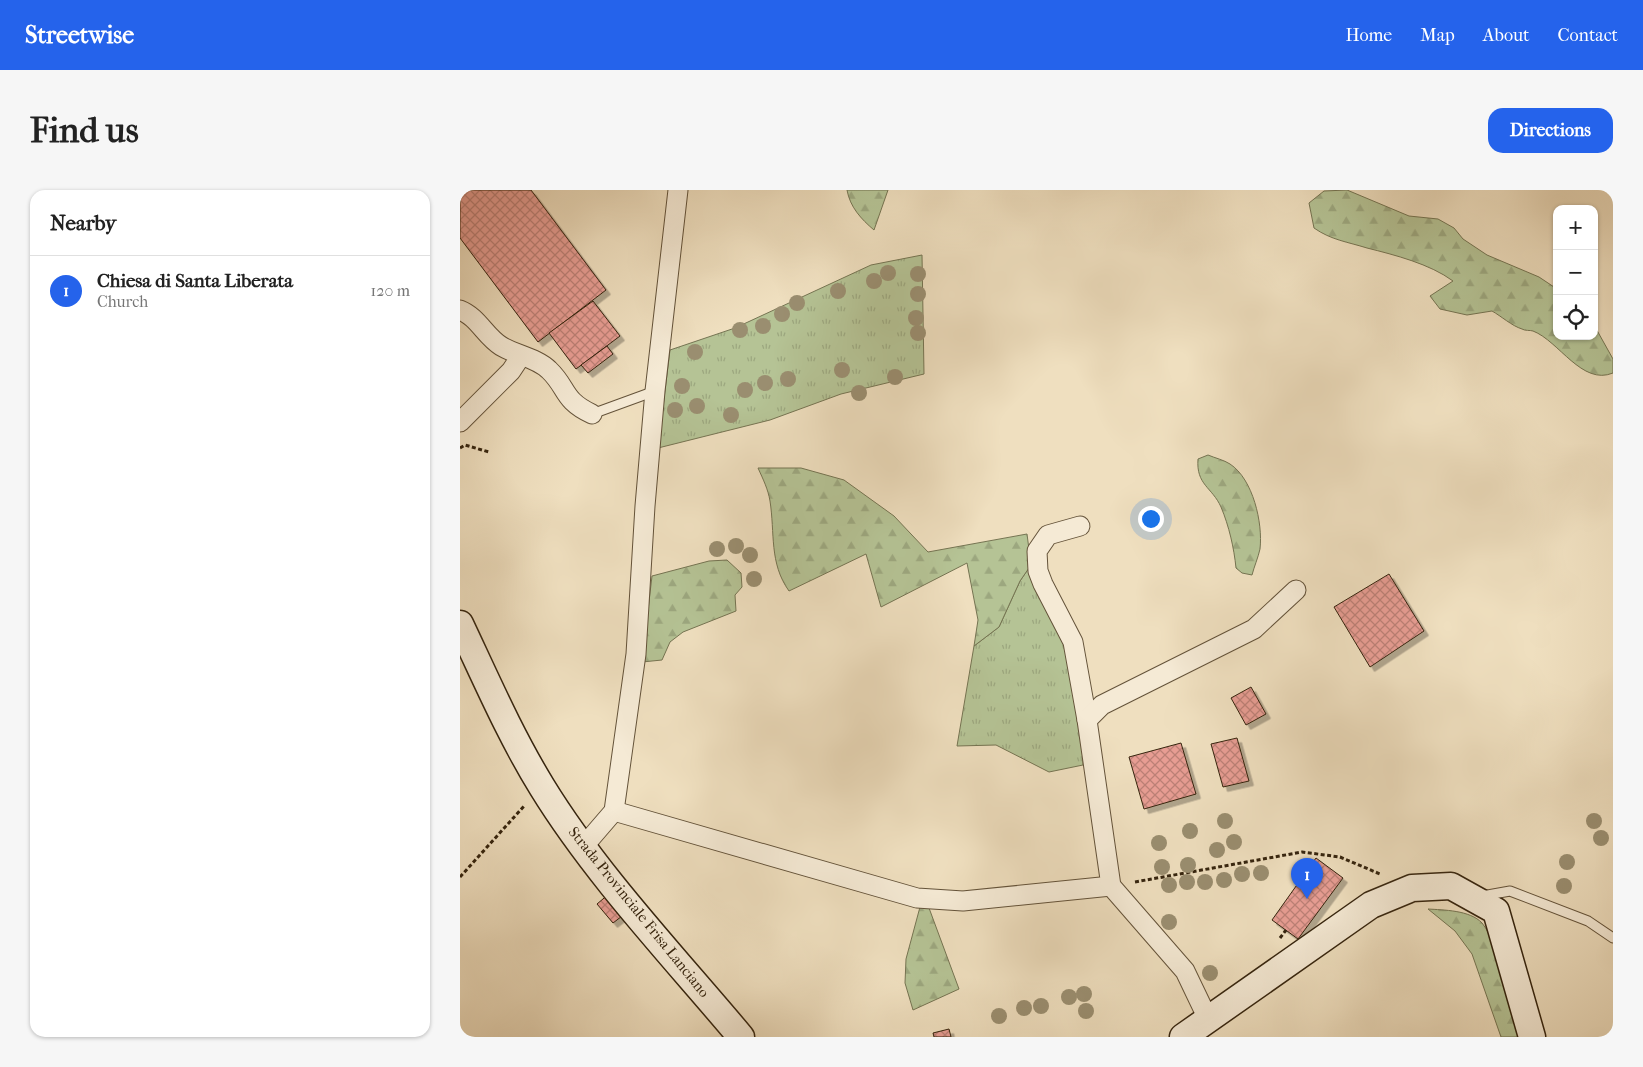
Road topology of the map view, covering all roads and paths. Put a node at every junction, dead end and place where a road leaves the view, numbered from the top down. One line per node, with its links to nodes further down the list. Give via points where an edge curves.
1 (678, 190): 4 (street)
2 (460, 310): 3 (street, via 499,345)
3 (522, 356): 5 (street, via 543,365 569,400); 6 (street)
4 (655, 391): 5 (lane); 14 (street, via 636,654)
5 (592, 414)
6 (460, 422)
7 (460, 448): 8 (path, via 465,446)
8 (489, 452)
9 (1080, 526): 12 (street, via 1048,535 1037,551 1038,571 1043,584 1073,642)
10 (1296, 590): 12 (street, via 1254,628 1102,705)
11 (460, 624): 13 (street, Strada Provinciale Frisa Lanciano, via 508,725)
12 (1087, 720): 17 (street)
13 (542, 787): 15 (street, Strada Provinciale Frisa Lanciano); 16 (path)
14 (614, 811): 15 (street); 17 (street, via 917,898 963,901)
15 (583, 847): 22 (street, Strada Provinciale Frisa Lanciano)
16 (460, 877)
17 (1111, 886): 18 (path, via 1302,852 1340,857); 21 (street, via 1185,972)
18 (1412, 888): 19 (street, via 1451,886); 21 (street, via 1371,905)
19 (1472, 898): 20 (lane, via 1510,891 1588,921); 24 (street, via 1496,911)
20 (1613, 938)
21 (1208, 1019): 23 (street)
22 (741, 1037)
23 (1183, 1037)
24 (1532, 1037)

